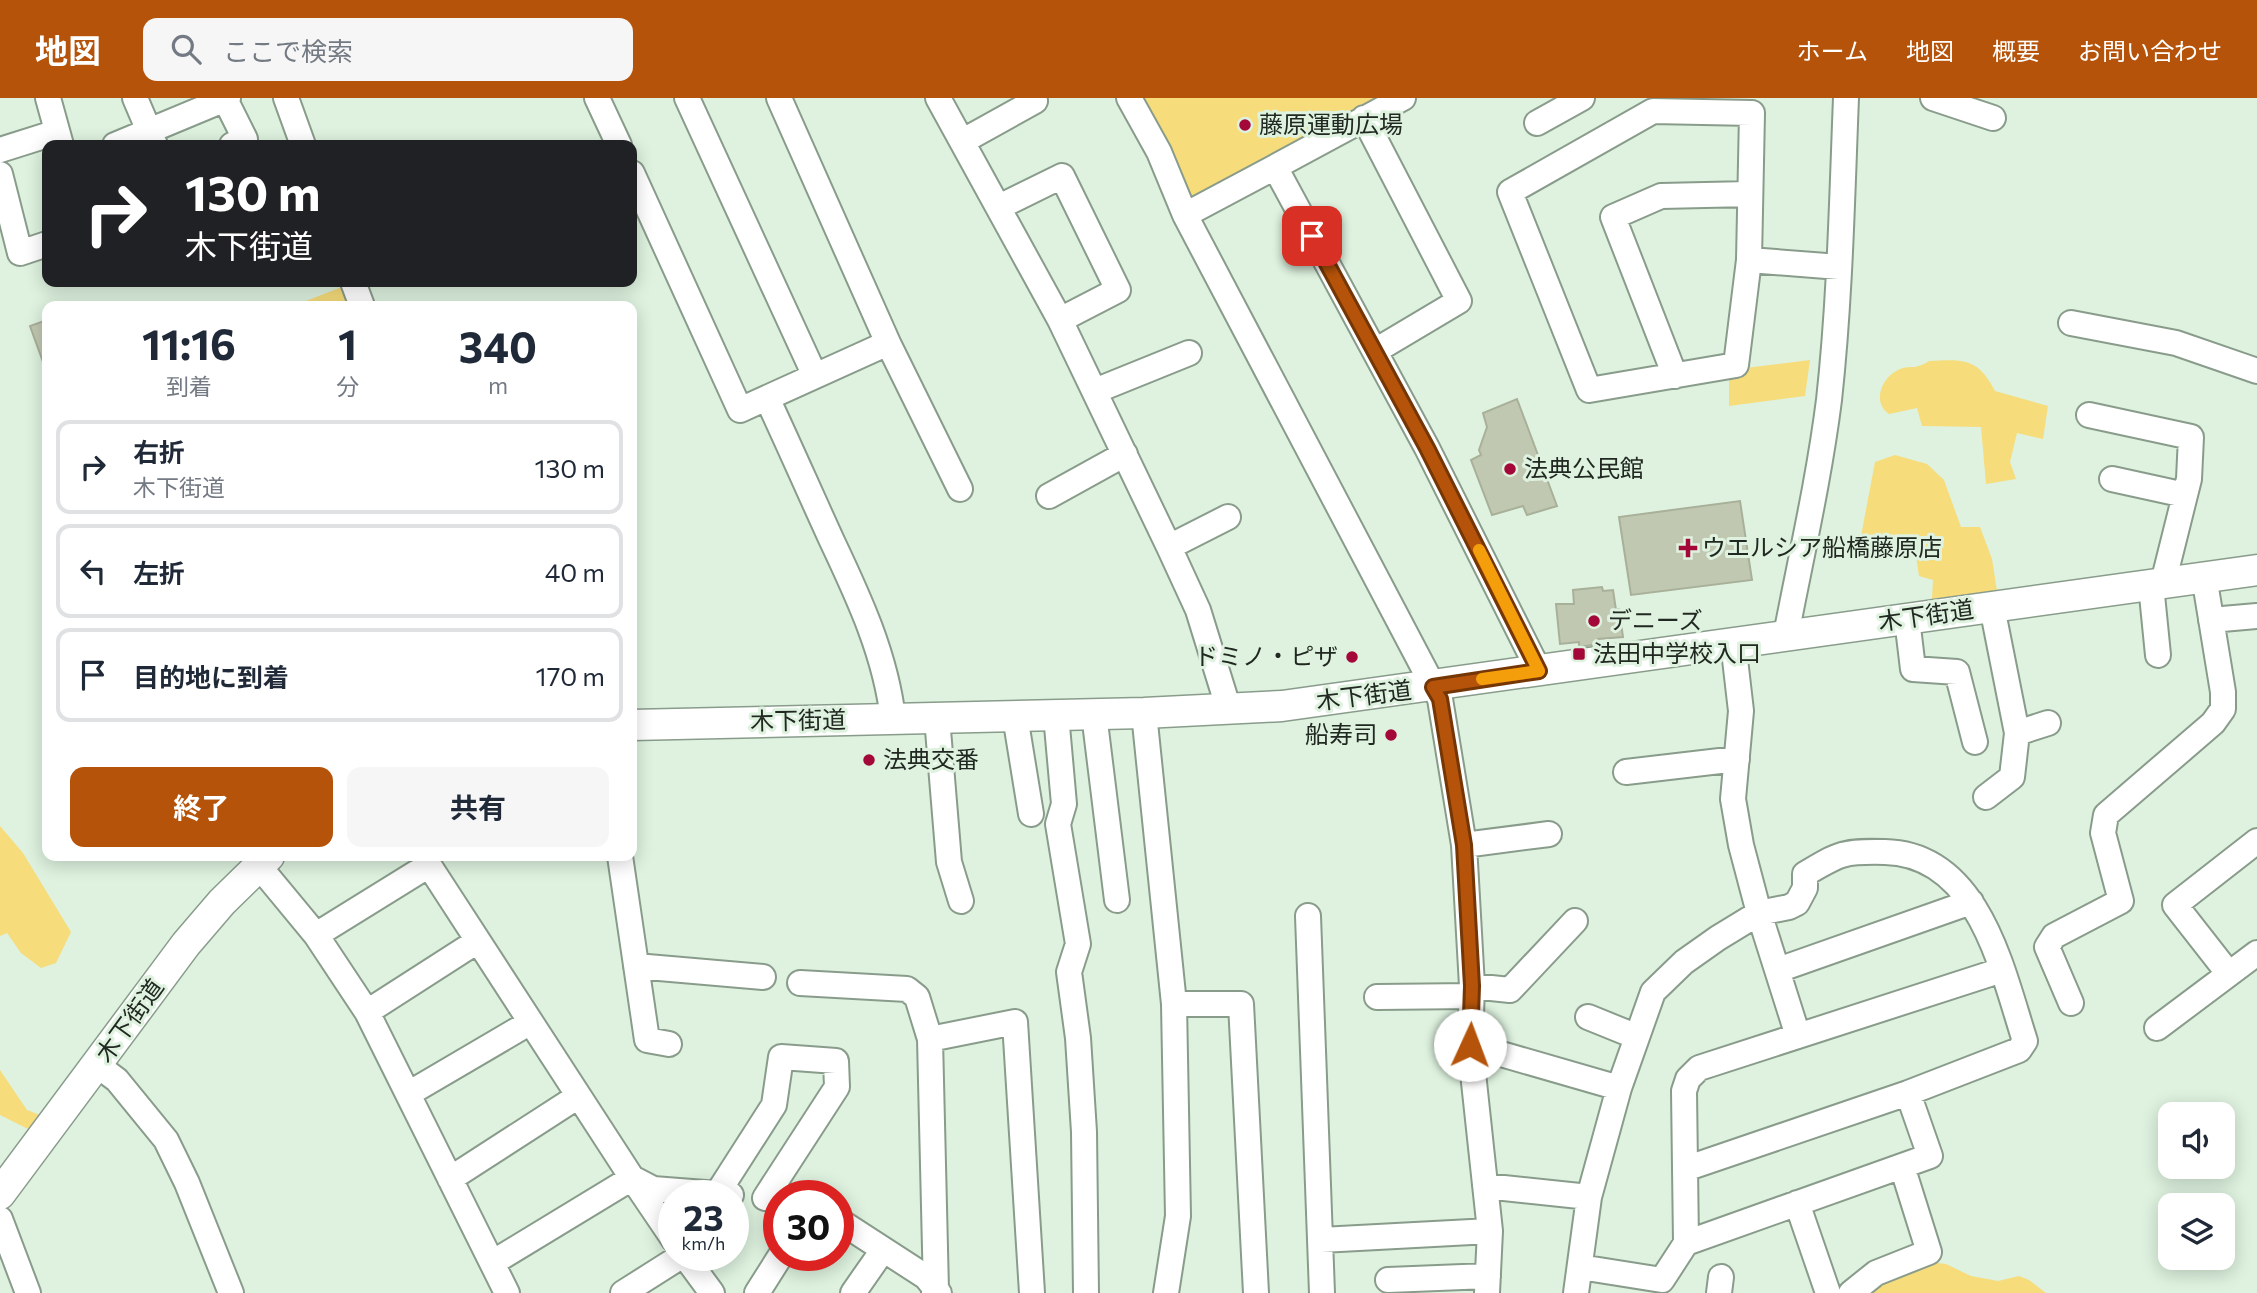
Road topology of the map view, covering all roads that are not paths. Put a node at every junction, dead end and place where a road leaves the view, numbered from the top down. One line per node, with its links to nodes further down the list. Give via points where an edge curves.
1 (48, 98): 19 (street)
2 (135, 98): 18 (street)
3 (286, 98): 21 (street)
4 (597, 98): 22 (street)
5 (687, 98): 41 (street)
6 (779, 98): 37 (street)
7 (938, 98): 23 (street)
8 (1129, 98): 31 (street, via 1159,152)
9 (1402, 98): 15 (street)
10 (1583, 98): 17 (street)
11 (1846, 98): 34 (street)
12 (1933, 98): 16 (street)
13 (227, 99): 18 (street); 20 (street)
14 (1035, 101): 23 (street)
15 (1364, 118): 26 (street); 38 (street, via 1459,301)
16 (1993, 118)
17 (1537, 123)
18 (151, 138)
19 (59, 139)
20 (243, 140)
21 (301, 140)
22 (617, 140)
23 (963, 141): 30 (street)
24 (42, 142): 25 (street)
25 (0, 150)
26 (1275, 166): 31 (street); 38 (street)
27 (0, 174): 32 (street, via 20,253)
28 (637, 184): 44 (street, via 740,410)
29 (1749, 194): 33 (street); 42 (street, via 1661,196 1613,217); 42 (street, via 1752,113 1653,111 1510,192 1589,390)
30 (999, 207): 35 (street); 35 (street, via 1062,176 1118,290)
31 (1185, 215): 64 (street)
32 (42, 246)
33 (1749, 260): 34 (street); 42 (street, via 1736,365)
34 (1839, 267): 60 (street, via 1820,461)
35 (1060, 320): 43 (street)
36 (2071, 323): 40 (street, via 2176,343)
37 (888, 343): 41 (street); 48 (street)
38 (1375, 351): 63 (street)
39 (1189, 353): 43 (street)
40 (2257, 371)
41 (815, 376): 44 (street)
42 (1675, 376)
43 (1094, 391): 46 (street)
44 (767, 398): 71 (street, via 877,646)
45 (2089, 415): 49 (street, via 2191,437)
46 (1125, 454): 50 (street); 52 (street)
47 (2112, 480): 49 (street)
48 (960, 489)
49 (2185, 495): 55 (street)
50 (1049, 496)
51 (1228, 517): 52 (street)
52 (1170, 547): 65 (street, via 1198,610)
53 (2257, 570): 54 (main road, 木下街道)
54 (2204, 576): 55 (main road, 木下街道); 59 (street)
55 (2157, 584): 56 (main road, 木下街道); 62 (street)
56 (1992, 607): 58 (main road, 木下街道); 74 (street)
57 (2257, 616): 59 (street)
58 (1907, 619): 60 (main road, 木下街道); 75 (street, via 1913,669 1957,672)
59 (2211, 620): 105 (street, via 2222,709 2213,723 2106,815 2103,833 2121,901 2054,936 2047,947)
60 (1786, 635): 61 (main road, 木下街道)
61 (1733, 642): 63 (main road, 木下街道); 76 (street, via 1741,711)
62 (2158, 655)
63 (1539, 671): 64 (main road, 木下街道)
64 (1433, 687): 65 (main road, 木下街道); 82 (street, via 1440,699)
65 (1228, 710): 66 (main road, 木下街道)
66 (1144, 713): 67 (main road, 木下街道); 106 (street)
67 (1094, 714): 68 (main road, 木下街道); 88 (street)
68 (1056, 715): 69 (main road, 木下街道); 155 (street, via 1064,804 1058,824 1078,944 1069,972 1084,1132)
69 (1015, 716): 70 (main road, 木下街道); 79 (street)
70 (937, 718): 71 (main road, 木下街道); 89 (street, via 948,862)
71 (893, 719): 73 (main road, 木下街道)
72 (2048, 723): 74 (street)
73 (637, 725)
74 (2017, 733): 78 (street, via 2012,777)
75 (1975, 742)
76 (1737, 759): 77 (street); 91 (street, via 1733,799)
77 (1626, 772)
78 (1986, 797)
79 (1031, 814)
80 (1549, 834): 82 (street)
81 (2257, 841): 100 (street, via 2175,905)
82 (1464, 845): 103 (street)
83 (263, 861): 116 (main road, 木下街道, via 186,944)
84 (265, 861): 94 (street)
85 (425, 861): 94 (street)
86 (427, 861): 95 (street)
87 (621, 861): 97 (street)
88 (1117, 900)
89 (961, 901)
90 (1971, 902): 91 (street, via 1928,861 1893,852 1854,851 1839,854 1805,874 1805,888 1797,903); 98 (street); 99 (street)
91 (1759, 913): 98 (street); 111 (street, via 1684,962 1653,992)
92 (1308, 916): 136 (street)
93 (1575, 920): 103 (street, via 1510,990)
94 (316, 935): 107 (street)
95 (477, 942): 107 (street); 109 (street)
96 (2257, 953): 100 (street)
97 (636, 966): 101 (street); 114 (street, via 647,1040)
98 (1778, 970): 112 (street)
99 (2001, 970): 112 (street); 118 (street, via 2025,1041 2019,1050)
100 (2229, 974): 110 (street)
101 (763, 977)
102 (800, 983): 113 (street, via 907,989 917,998)
103 (1472, 991): 104 (street); 115 (street)
104 (1377, 997)
105 (2071, 1003)
106 (1174, 1004): 156 (street, via 1178,1216); 157 (street, via 1241,1004)
107 (367, 1012): 119 (street)
108 (1588, 1017): 111 (street)
109 (529, 1023): 119 (street); 120 (street)
110 (2157, 1028)
111 (1635, 1036): 117 (street)
112 (1798, 1036): 122 (street, via 1699,1068 1688,1079 1684,1091)
113 (930, 1039): 146 (street); 154 (street, via 1015,1022)
114 (668, 1044)
115 (1470, 1045): 117 (street); 127 (street)
116 (97, 1065): 129 (main road, 木下街道); 148 (street, via 117,1080 166,1140)
117 (1619, 1088): 130 (street)
118 (1908, 1093): 121 (street, via 1930,1156); 122 (street)
119 (408, 1094): 124 (street)
120 (578, 1097): 123 (street); 124 (street)
121 (1902, 1166): 131 (street); 161 (street, via 1929,1252 1876,1273)
122 (1685, 1169): 137 (street)
123 (632, 1178): 128 (street); 132 (street); 139 (street)
124 (450, 1179): 139 (street)
125 (735, 1180): 126 (street, via 774,1105 781,1057 836,1061 837,1087)
126 (783, 1180)
127 (1485, 1186): 130 (street); 135 (street)
128 (658, 1189)
129 (0, 1194)
130 (1589, 1197): 140 (street)
131 (1797, 1203): 137 (street); 160 (street)
132 (658, 1216)
133 (0, 1219): 147 (street)
134 (854, 1231): 138 (street)
135 (1490, 1231): 136 (street); 145 (street)
136 (1321, 1240): 158 (street)
137 (1686, 1243): 140 (street, via 1662,1280)
138 (883, 1250): 146 (street, via 926,1277); 153 (street)
139 (492, 1263): 149 (street)
140 (1580, 1267): 159 (street)
141 (658, 1271): 150 (street)
142 (695, 1271): 151 (street)
143 (771, 1271): 152 (street)
144 (1388, 1280): 145 (street)
145 (1488, 1284)
146 (936, 1292)
147 (28, 1293)
148 (232, 1293)
149 (508, 1293)
150 (623, 1293)
151 (712, 1293)
152 (757, 1293)
153 (853, 1293)
154 (1032, 1293)
155 (1086, 1293)
156 (1166, 1293)
157 (1256, 1293)
158 (1322, 1293)
159 (1576, 1293)
160 (1828, 1293)
161 (1851, 1293)

